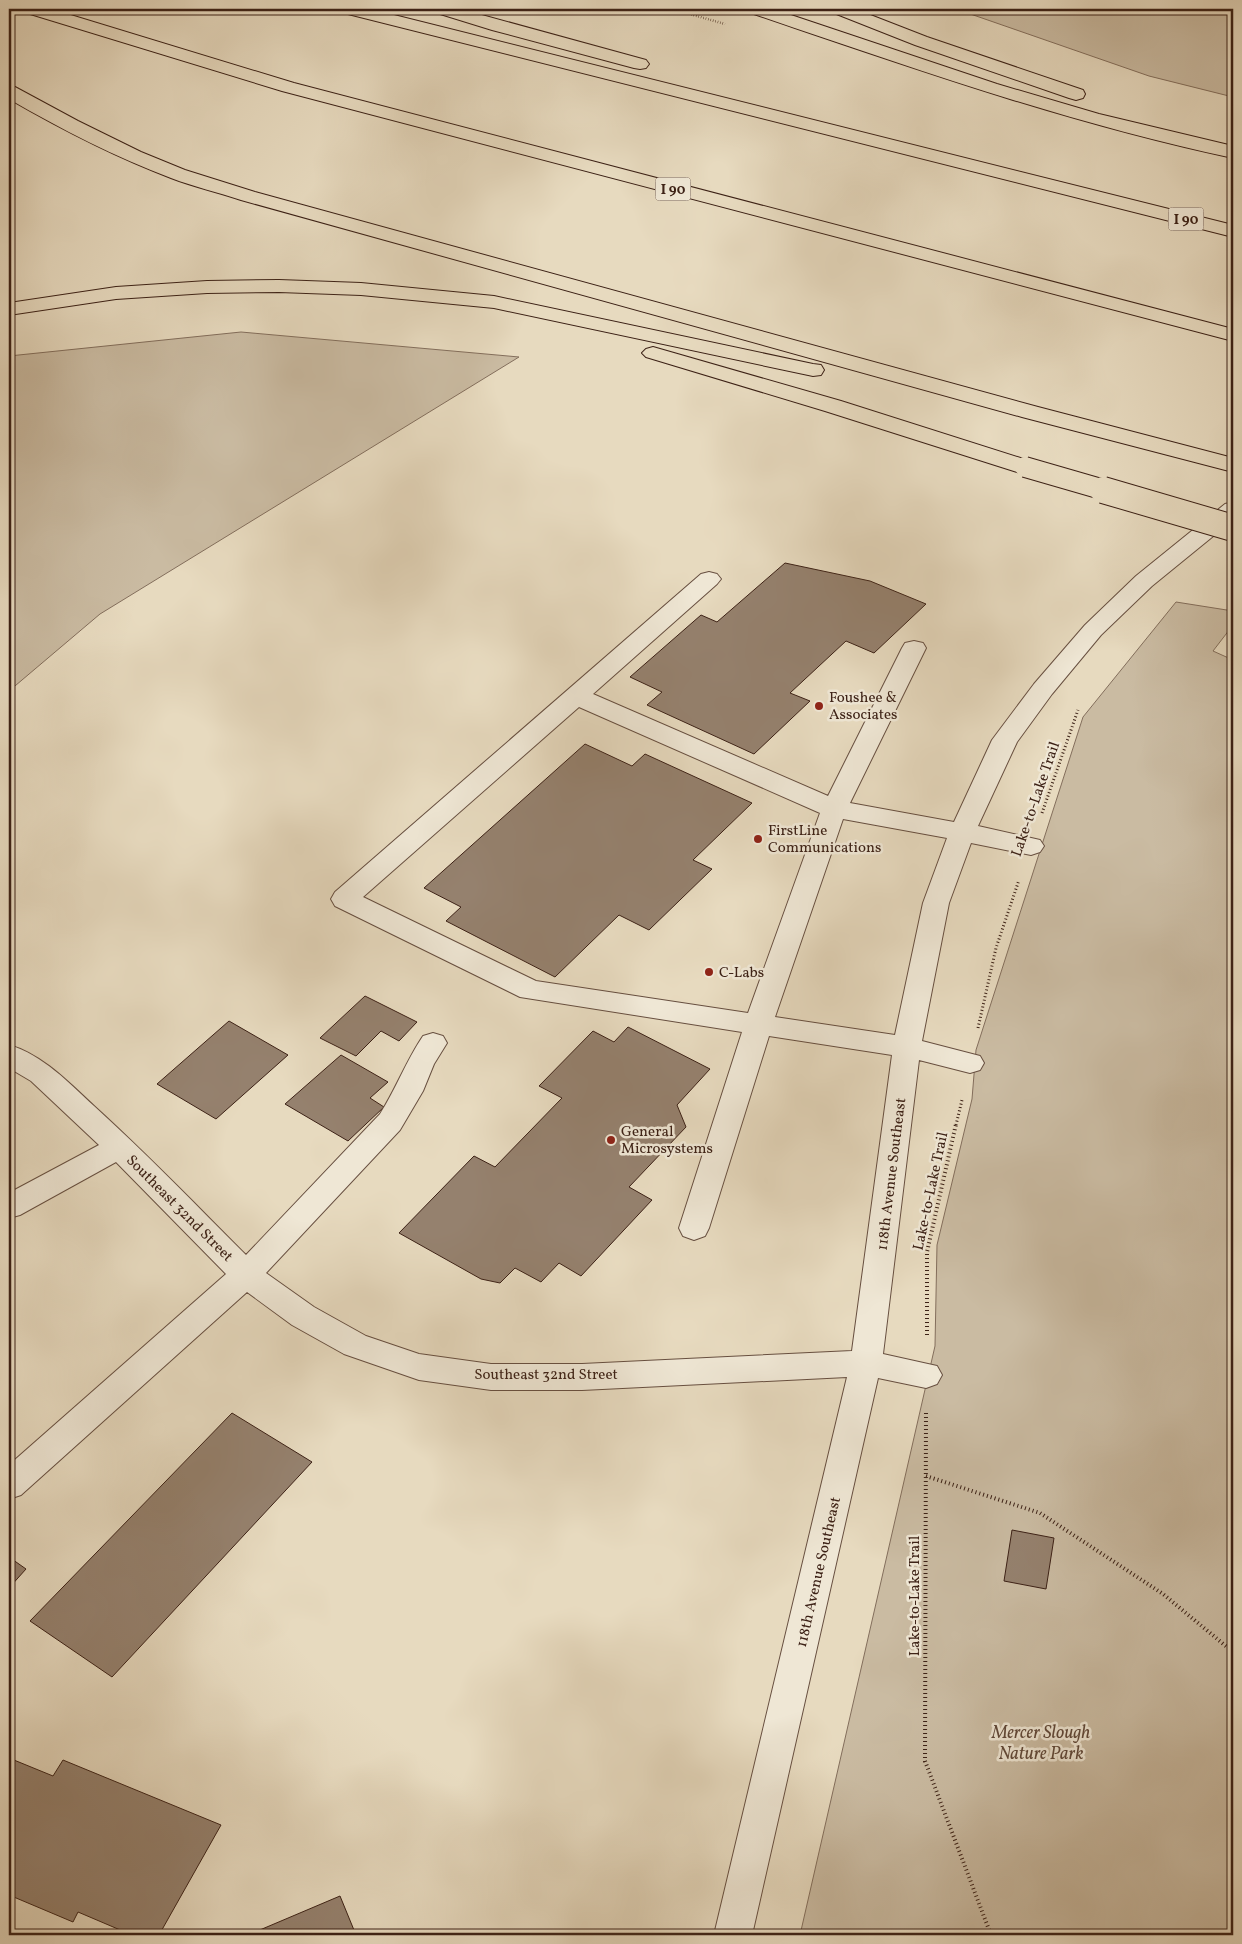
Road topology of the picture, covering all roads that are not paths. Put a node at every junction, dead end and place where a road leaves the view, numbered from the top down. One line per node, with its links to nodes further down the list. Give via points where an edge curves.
1 (350, 9): 11 (highway, I 90)
2 (443, 9): 11 (highway)
3 (758, 9): 10 (highway, via 992,88 1093,118)
4 (840, 9): 7 (highway)
5 (26, 11): 15 (highway, I 90, via 421,123)
6 (9, 91): 16 (highway, via 78,130 196,180)
7 (1089, 98)
8 (1107, 104): 9 (highway)
9 (1233, 142)
10 (1233, 152)
11 (1138, 208): 12 (highway, I 90)
12 (1233, 231)
13 (361, 289): 14 (highway, via 207,287 116,293); 16 (highway, via 494,302 827,373); 19 (highway, bridge, via 640,349)
14 (9, 309)
15 (1233, 334)
16 (1030, 412): 17 (highway)
17 (1233, 465)
18 (1233, 509): 24 (street, 118th Avenue Southeast, via 1144,581 1093,630 1043,689 1005,740)
19 (1233, 528)
20 (709, 579): 22 (street)
21 (914, 648): 23 (street)
22 (576, 696): 23 (street); 26 (street, via 344,899 530,990)
23 (834, 809): 24 (street); 26 (street)
24 (962, 832): 25 (street); 28 (street, 118th Avenue Southeast, via 936,903)
25 (1031, 846)
26 (758, 1025): 28 (street); 33 (street)
27 (433, 1043): 34 (street, via 390,1122)
28 (907, 1047): 30 (street); 35 (street, 118th Avenue Southeast)
29 (9, 1054): 31 (street, Southeast 32nd Street, via 41,1074)
30 (970, 1063)
31 (119, 1147): 32 (street); 34 (street, Southeast 32nd Street)
32 (9, 1207)
33 (694, 1228)
34 (246, 1275): 35 (street, Southeast 32nd Street, via 303,1316 354,1346 419,1368 491,1377 582,1377); 37 (street)
35 (866, 1363): 36 (street, Southeast 32nd Street); 38 (street, 118th Avenue Southeast)
36 (926, 1375)
37 (9, 1484)
38 (734, 1935)

